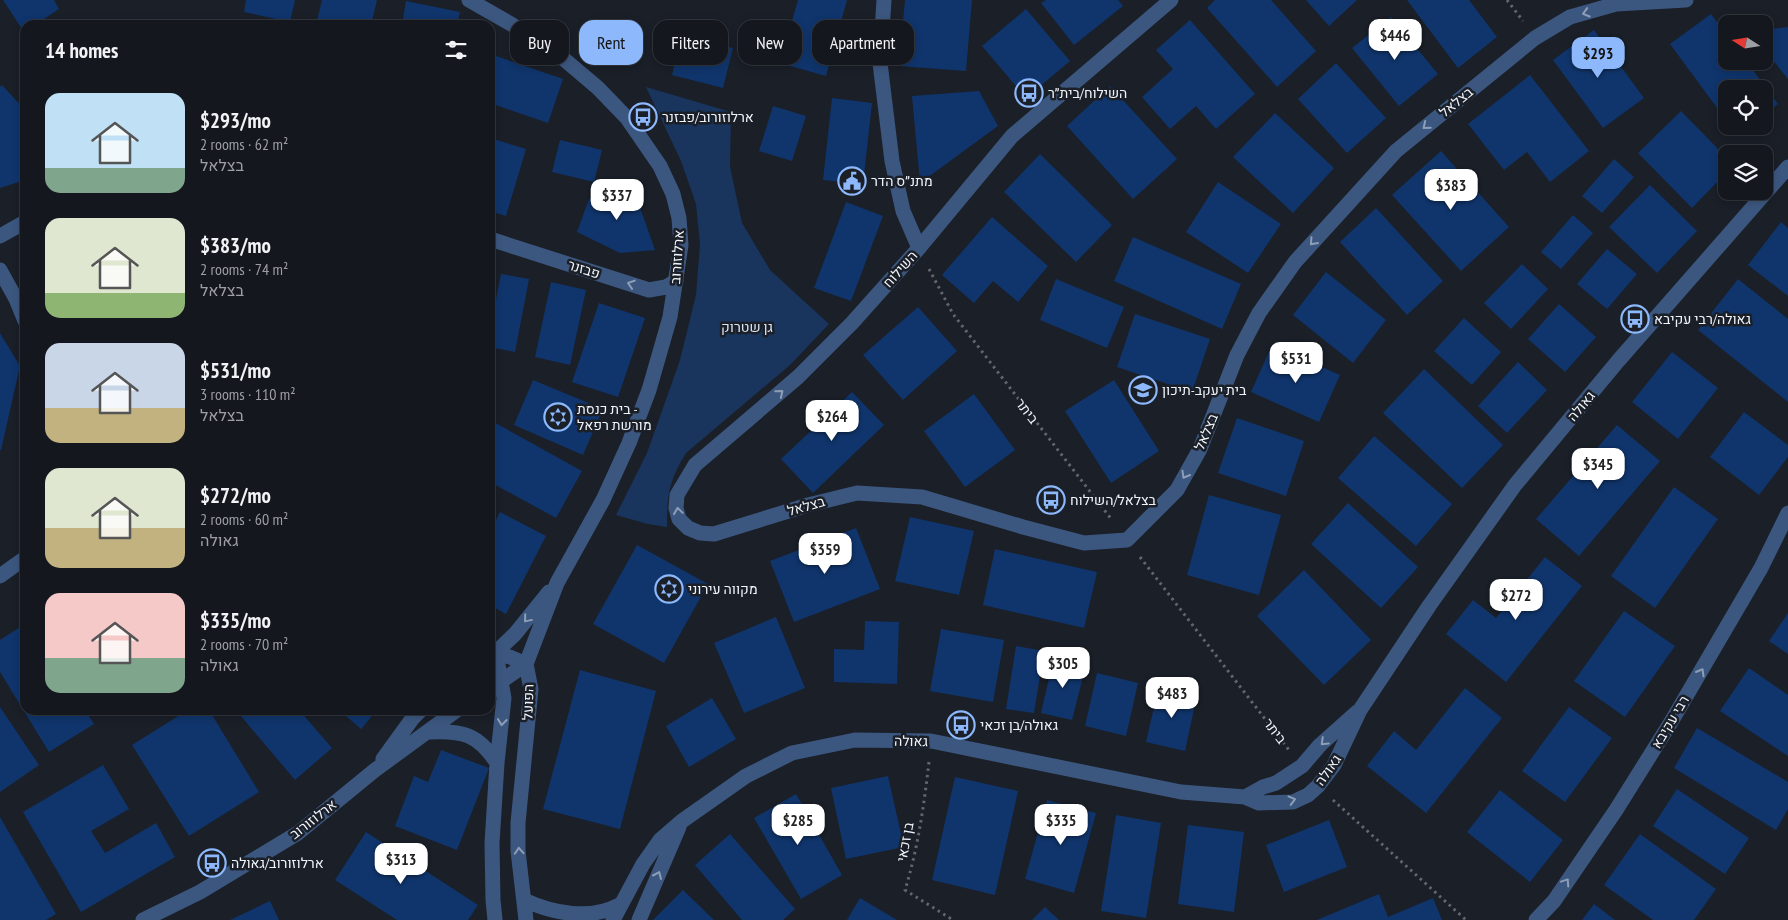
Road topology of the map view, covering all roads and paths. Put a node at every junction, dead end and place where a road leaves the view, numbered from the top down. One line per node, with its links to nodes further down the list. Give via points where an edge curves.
1 (469, 0): 11 (street, ארלוזורוב, via 565,60 627,118 660,166 673,194 681,245)
2 (884, 0): 9 (street, via 880,63 892,161 903,211)
3 (1170, 0): 9 (street, השילוח, via 1012,136)
4 (1686, 0): 15 (street, בצלאל, one-way to 15, via 1616,4 1570,17 1535,38 1396,151 1295,262 1259,312 1200,449 1177,490)
5 (1788, 167): 23 (street, גאולה, via 1618,361 1515,485)
6 (20, 225): 7 (street)
7 (0, 236)
8 (495, 241): 11 (street, פבזנר, one-way to 8, via 666,287 649,290)
9 (919, 248): 14 (street, השילוח, one-way to 9, via 688,528 679,519 677,495 695,465 798,377); 15 (path, ביתר, via 953,314)
10 (0, 270): 12 (street)
11 (676, 281): 18 (street, ארלוזורוב, via 658,360 629,443 603,500)
12 (20, 309)
13 (1788, 513): 43 (street, רבי עקיבא, one-way to 13, via 1554,901 1671,722 1761,568)
14 (714, 534): 15 (street, בצלאל, via 857,493 922,497 1084,543)
15 (1127, 540): 29 (path, ביתר)
16 (20, 562): 17 (street)
17 (0, 576)
18 (557, 583): 19 (street, ארלוזורוב, one-way to 19, via 515,634); 21 (street, ארלוזורוב)
19 (495, 651)
20 (495, 654): 21 (street, הפועל)
21 (526, 664): 22 (street); 34 (street, הפועל, one-way to 21, via 518,823 531,689)
22 (496, 685): 28 (street, הפועל, one-way to 28, via 504,698)
23 (1360, 710): 29 (street, גאולה, one-way to 29, via 1320,745); 31 (street, גאולה, via 1334,765)
24 (416, 715): 30 (street, ארלוזורוב)
25 (451, 715): 26 (street, ארלוזורוב)
26 (429, 732): 28 (street, via 456,732 473,737 489,750); 30 (street, ארלוזורוב)
27 (931, 741): 32 (street, גאולה, via 1181,792); 33 (street, גאולה, via 856,740 792,753 746,776); 41 (path, בן זכאי, via 915,854 905,890)
28 (497, 763): 37 (street, הפועל, via 492,844)
29 (1302, 766): 32 (street, גאולה, via 1276,783)
30 (375, 770): 36 (street, ארלוזורוב, via 298,833 200,892)
31 (1318, 786): 32 (street, גאולה, one-way to 31, via 1259,803 1293,802); 42 (path)
32 (1245, 797)
33 (682, 821): 35 (street, גאולה, via 660,840 648,856); 40 (street, one-way to 33)
34 (524, 900): 35 (street, via 561,916 579,919 596,919 611,913); 38 (street, הפועל)
35 (621, 904): 39 (street, גאולה)
36 (143, 920)
37 (495, 920)
38 (526, 920)
39 (613, 920)
40 (639, 920)
41 (953, 920)
42 (1466, 920)
43 (1536, 920)

